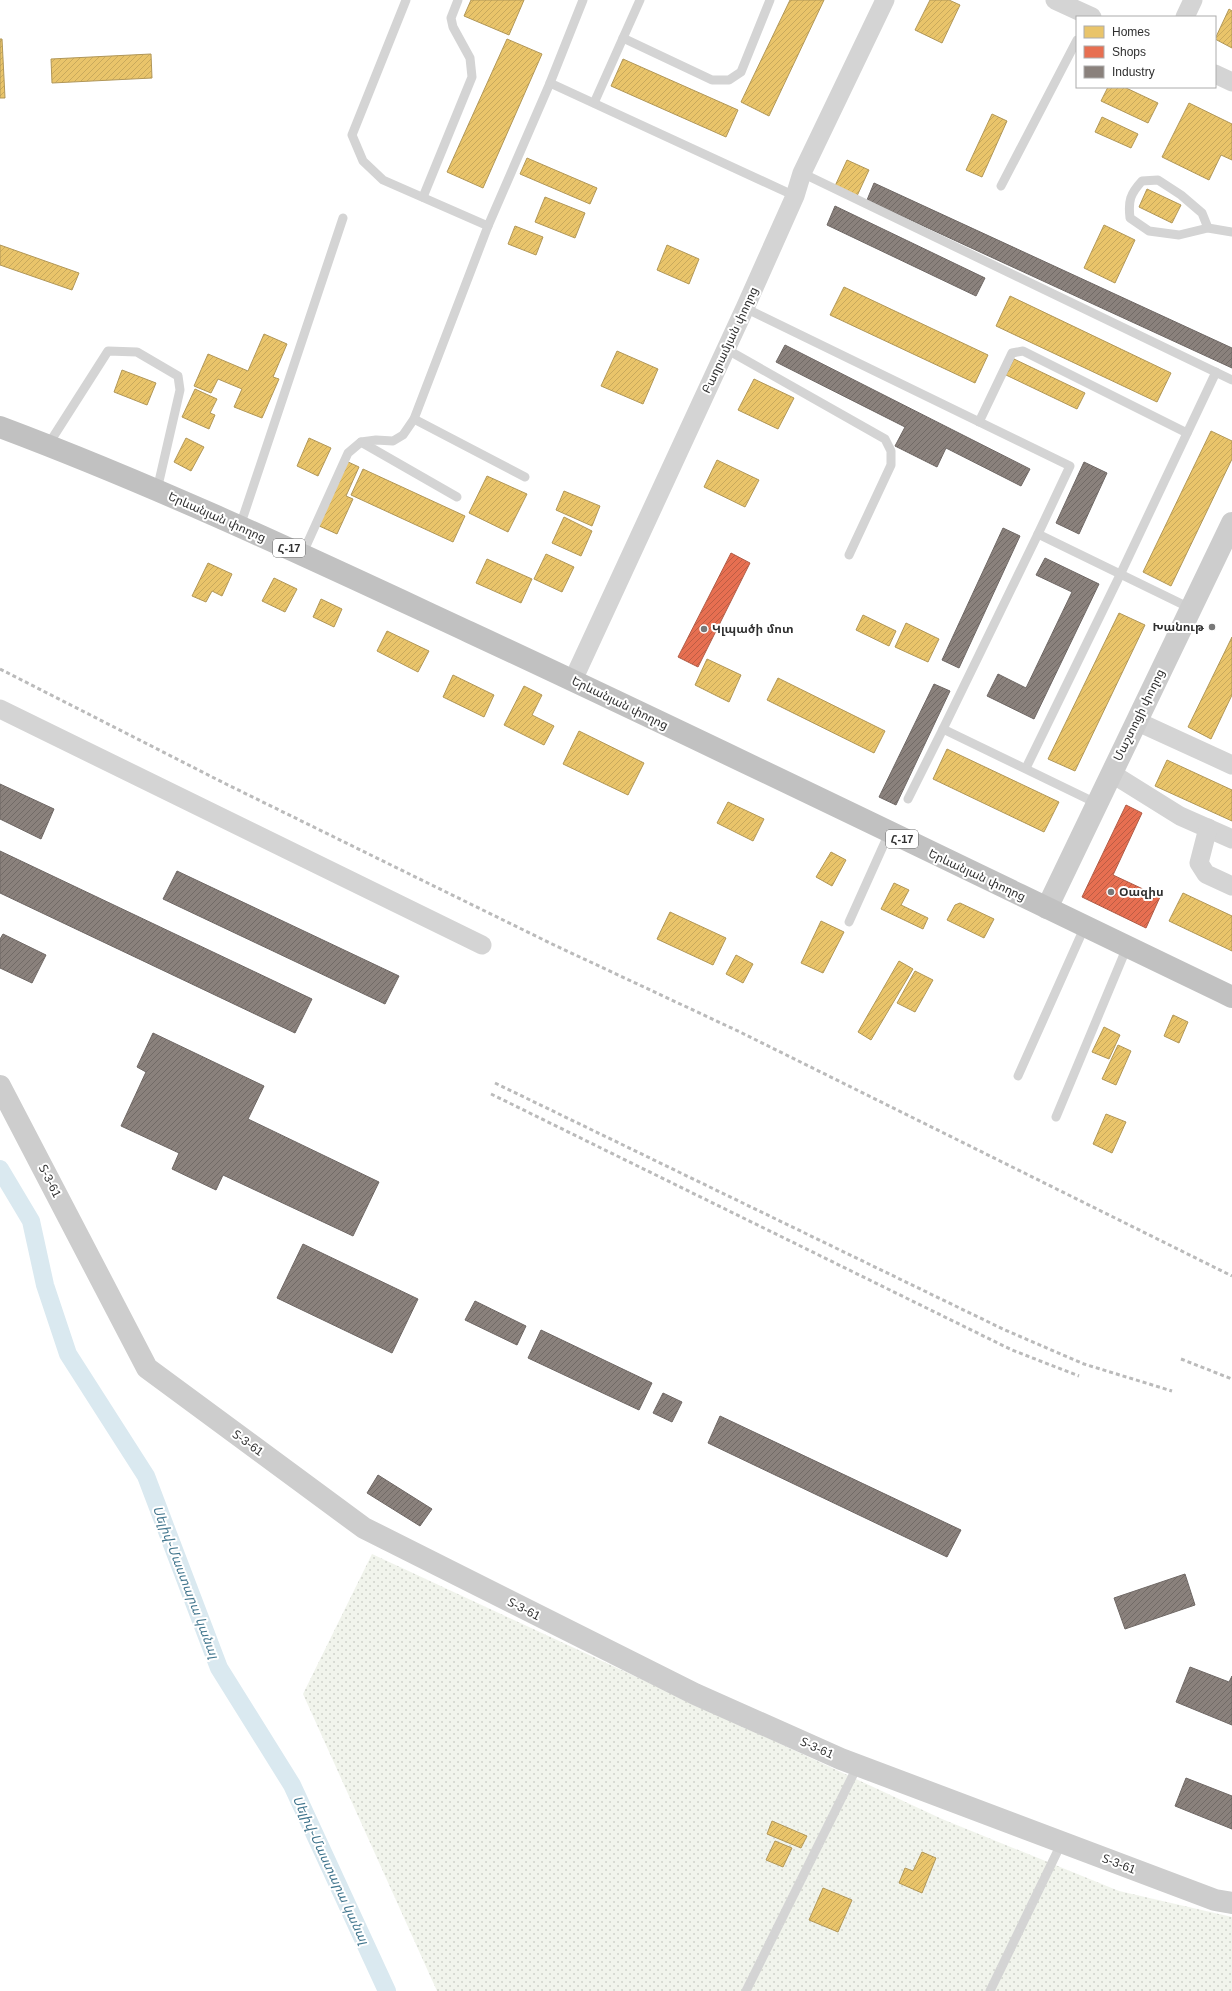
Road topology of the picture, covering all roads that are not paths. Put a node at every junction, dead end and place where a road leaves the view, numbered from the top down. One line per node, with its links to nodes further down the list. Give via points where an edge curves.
1 (406, 0): 21 (lane, via 352,135 363,161 383,180)
2 (458, 0): 21 (lane, via 451,18 453,27 470,58 472,77)
3 (573, 0): 9 (lane)
4 (640, 0): 12 (lane)
5 (770, 0): 12 (lane, via 741,72 729,80 712,80)
6 (885, 0): 18 (street, Բաղրամյան փողոց)
7 (1055, 0): 10 (street)
8 (1192, 0): 11 (street)
9 (583, 2): 16 (lane)
10 (1088, 16)
11 (1184, 16)
12 (623, 38): 17 (lane)
13 (1076, 42): 19 (lane)
14 (1216, 74): 15 (street)
15 (1232, 82)
16 (550, 83): 17 (lane); 23 (lane)
17 (594, 103): 20 (lane)
18 (802, 173): 20 (street, Բաղրամյան փողոց); 28 (lane)
19 (1001, 186)
20 (795, 196): 26 (street, Բաղրամյան փողոց)
21 (423, 197): 23 (lane)
22 (343, 218): 40 (lane)
23 (488, 226): 30 (lane)
24 (1208, 228): 24 (lane, via 1202,213 1158,180 1142,181 1135,188 1128,203 1130,218 1148,231 1180,236); 25 (lane)
25 (1232, 232)
26 (745, 308): 27 (street, Բաղրամյան փողոց); 31 (lane)
27 (726, 349): 43 (lane, via 885,439 891,451 891,464); 46 (street, Բաղրամյան փողոց)
28 (1216, 372): 29 (lane); 33 (lane)
29 (1232, 380)
30 (414, 419): 34 (lane, via 403,435 393,441); 36 (lane)
31 (979, 422): 33 (lane, via 1012,353 1023,351); 41 (lane, via 1070,466)
32 (0, 427): 35 (highway, Երևանյան փողոց / Հ-17)
33 (1188, 433): 44 (lane)
34 (361, 442): 38 (lane); 42 (lane, via 348,452)
35 (48, 445): 37 (highway, Երևանյան փողոց / Հ-17); 37 (lane, via 108,351 137,352 178,376 180,390)
36 (525, 477)
37 (157, 490): 40 (highway, Երևանյան փողոց / Հ-17)
38 (457, 497)
39 (1232, 523): 45 (street, Մաշտոցի փողոց)
40 (240, 526): 42 (highway, Երևանյան փողոց / Հ-17)
41 (1038, 534): 44 (lane); 49 (lane)
42 (302, 554): 46 (highway, Երևանյան փողոց / Հ-17)
43 (848, 555)
44 (1120, 575): 45 (lane); 51 (lane)
45 (1190, 608): 48 (street, Մաշտոցի փողոց)
46 (573, 680): 56 (highway, Երևանյան փողոց / Հ-17)
47 (0, 709): 62 (street)
48 (1136, 720): 50 (street); 52 (street, Մաշտոցի փողոց)
49 (943, 729): 51 (lane); 53 (lane)
50 (1232, 765)
51 (1026, 768): 54 (lane)
52 (1111, 773): 54 (street, Մաշտոցի փողոց); 55 (street, via 1180,816)
53 (908, 799)
54 (1096, 803): 59 (street, Մաշտոցի փողոց)
55 (1208, 828): 57 (street); 58 (street, via 1200,864 1206,874)
56 (889, 833): 59 (highway, Երևանյան փողոց / Հ-17); 60 (lane)
57 (1232, 839)
58 (1232, 886)
59 (1047, 908): 61 (highway, Երևանյան փողոց / Հ-17)
60 (849, 922)
61 (1085, 926): 63 (highway, Երևանյան փողոց / Հ-17); 65 (lane)
62 (482, 945)
63 (1127, 947): 64 (highway, Երևանյան փողոց / Հ-17); 67 (lane)
64 (1232, 997)
65 (1018, 1076)
66 (0, 1086): 68 (street, Տ-3-61 / Տ-3-61, via 147,1368 364,1528 695,1694)
67 (1056, 1117)
68 (858, 1765): 69 (street, Տ-3-61 / Տ-3-61); 71 (lane)
69 (1062, 1842): 70 (street, Տ-3-61 / Տ-3-61, via 1215,1900); 72 (lane)
70 (1232, 1903)
71 (746, 1991)
72 (990, 1991)

